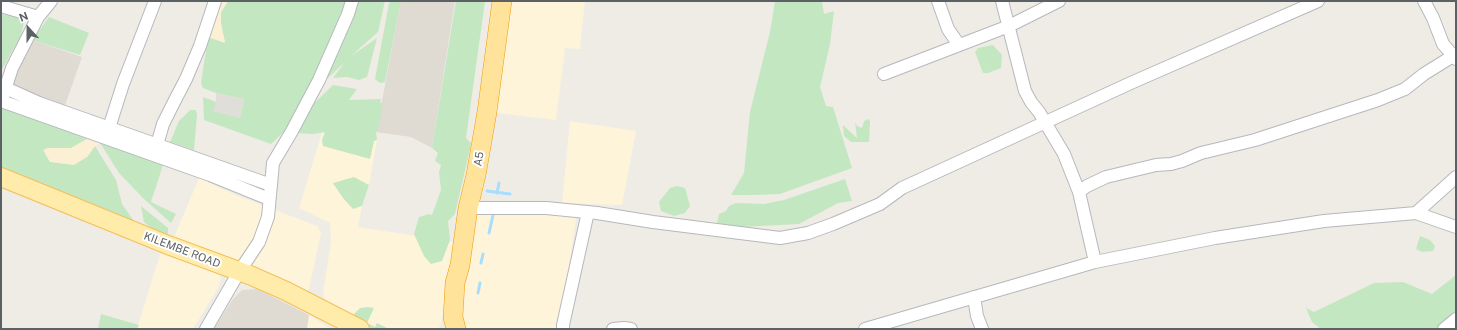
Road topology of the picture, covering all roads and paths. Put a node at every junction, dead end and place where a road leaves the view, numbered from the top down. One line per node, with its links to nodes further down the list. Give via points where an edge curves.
1 (51, 1): 12 (street)
2 (155, 1): 20 (street)
3 (215, 1): 21 (street, via 200,46 163,124)
4 (352, 1): 24 (street, via 319,80 274,163)
5 (502, 1): 27 (highway, A5 / A5, via 487,112)
6 (938, 1): 14 (street, via 948,29)
7 (1002, 1): 13 (street)
8 (1059, 1): 13 (street)
9 (1318, 1): 19 (street)
10 (1424, 1): 15 (street, via 1443,44)
11 (1, 6): 12 (street)
12 (38, 17): 17 (street)
13 (1009, 26): 14 (street); 19 (street, via 1025,91)
14 (959, 45): 16 (street)
15 (1454, 58): 25 (street, via 1424,74 1405,89 1378,100 1182,161 1106,177)
16 (884, 74)
17 (3, 87): 18 (street); 20 (street)
18 (1, 101): 21 (street)
19 (1045, 123): 25 (street, via 1064,154); 28 (street, via 902,188 880,204 833,224 792,237 750,235)
20 (109, 128): 21 (street)
21 (157, 150): 24 (street); 26 (street)
22 (1, 177): 32 (main road, KILEMBE ROAD)
23 (1456, 177): 29 (street)
24 (271, 185): 26 (street)
25 (1079, 192): 31 (street)
26 (269, 199): 32 (street, via 268,216 259,242)
27 (468, 208): 28 (street, via 546,208); 35 (highway, A5 / A5, via 455,283)
28 (588, 212): 38 (street)
29 (1416, 213): 30 (street); 31 (street, via 1324,221 1215,238)
30 (1456, 228)
31 (1095, 262): 33 (street)
32 (239, 272): 36 (street); 37 (main road, KILEMBE ROAD, via 286,291)
33 (974, 297): 41 (street); 42 (street)
34 (1456, 319): 43 (street)
35 (452, 325)
36 (206, 329)
37 (360, 329)
38 (563, 329)
39 (613, 329): 40 (street)
40 (631, 329)
41 (865, 329)
42 (982, 329)
43 (1444, 329)

